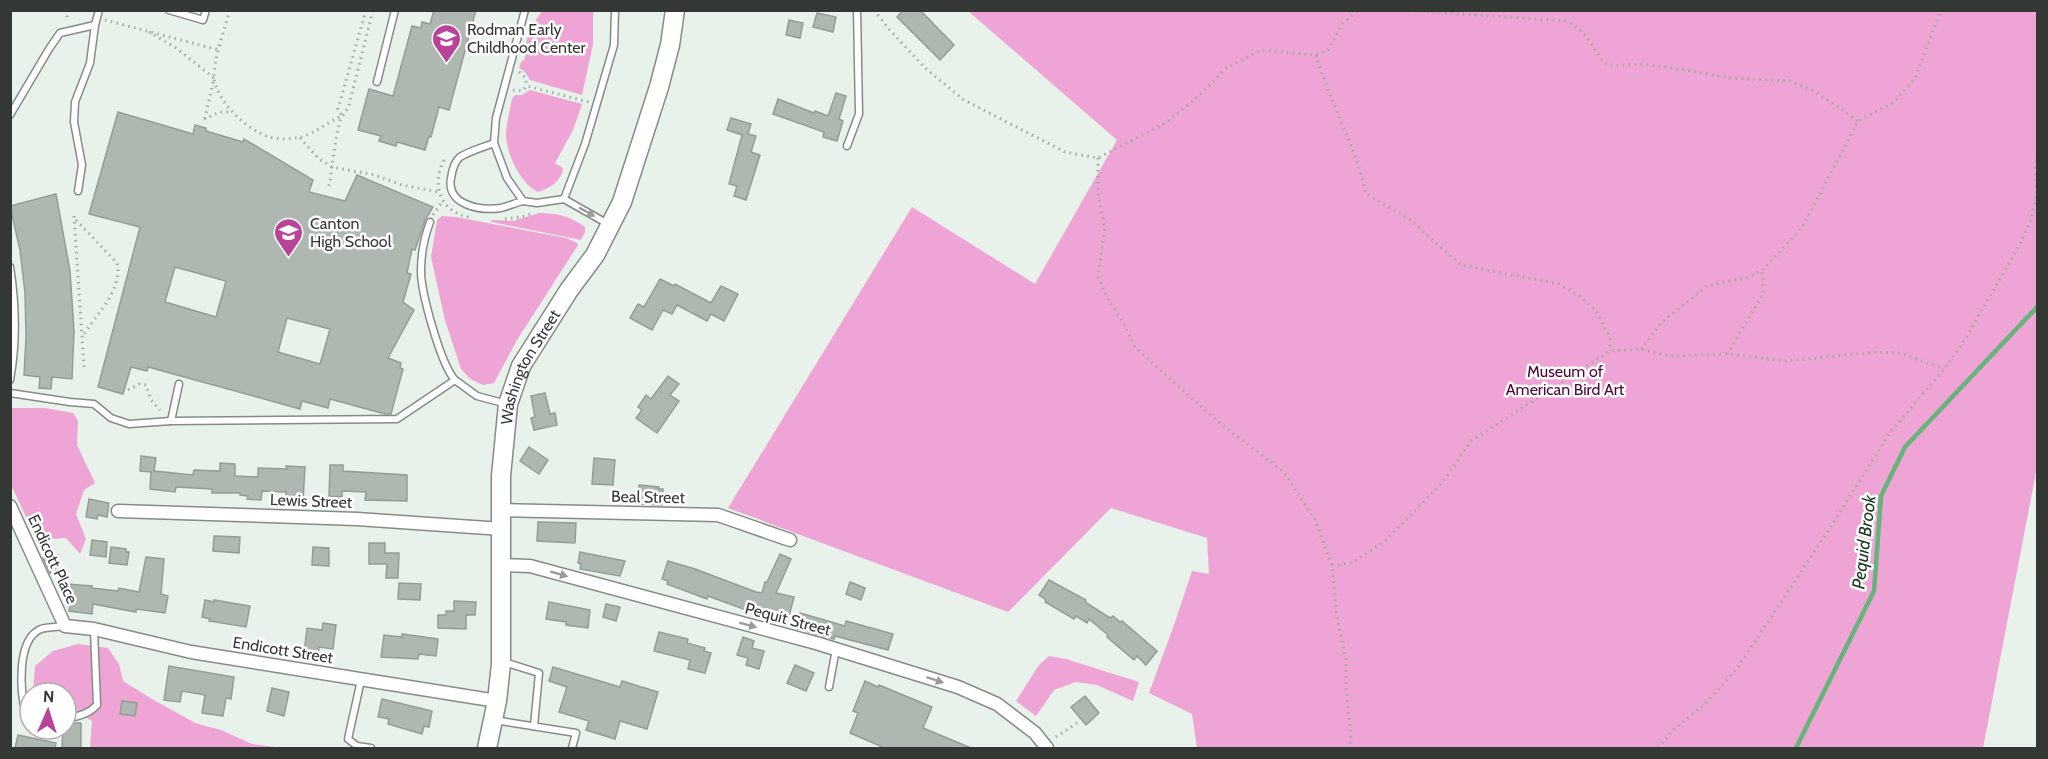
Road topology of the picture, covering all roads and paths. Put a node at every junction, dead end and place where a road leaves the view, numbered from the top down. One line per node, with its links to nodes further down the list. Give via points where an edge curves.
1 (99, 10): 16 (lane)
2 (169, 10): 3 (lane, via 203,20)
3 (206, 10)
4 (230, 10): 18 (path)
5 (366, 10): 28 (path, via 338,109)
6 (373, 10): 28 (path, via 347,112)
7 (395, 10): 22 (lane)
8 (525, 10): 20 (lane)
9 (615, 10): 25 (lane, via 614,45)
10 (675, 10): 47 (main road, Washington Street, via 659,87)
11 (857, 10): 32 (lane, via 859,114)
12 (874, 10): 34 (path, via 926,68 964,100 1065,152)
13 (1359, 10): 19 (path, via 1343,23 1328,50)
14 (1403, 10): 29 (path, via 1566,21 1587,35 1603,62 1614,66 1639,64 1729,78 1790,81 1816,92)
15 (1941, 10): 29 (path, via 1915,78 1894,102)
16 (96, 22): 17 (path); 27 (lane, via 60,33); 37 (lane, via 90,63 75,102 74,122 82,165)
17 (149, 32): 18 (path); 21 (path)
18 (219, 50): 21 (path)
19 (1316, 55): 34 (path, via 1262,50 1226,68 1167,123); 52 (path, via 1324,84 1361,171 1366,194 1409,219 1461,265 1559,284 1582,298 1595,309 1610,338)
20 (508, 69): 23 (path, via 522,74); 24 (lane)
21 (214, 78): 26 (path); 26 (path, via 204,121 220,112)
22 (377, 82)
23 (527, 86): 24 (path, via 522,91); 25 (path)
24 (504, 88): 31 (lane)
25 (597, 104): 39 (lane)
26 (232, 112): 30 (path, via 269,137)
27 (10, 115)
28 (342, 116): 30 (path); 35 (path)
29 (1858, 121): 49 (path, via 1803,226)
30 (299, 137): 35 (path)
31 (494, 143): 40 (lane, via 507,178); 40 (lane, via 459,158 450,182 452,194 458,201 478,208 500,208)
32 (847, 146)
33 (2037, 152): 55 (path, via 2037,192 2032,217 2002,276)
34 (1098, 158): 70 (path, via 1098,194 1105,228 1098,277 1135,347 1217,421 1284,472 1316,520)
35 (332, 167): 36 (path); 38 (path)
36 (328, 186)
37 (78, 191)
38 (439, 192)
39 (564, 199): 40 (lane); 47 (lane, one-way to 47)
40 (523, 201)
41 (442, 202): 46 (path)
42 (543, 211): 45 (path)
43 (462, 216): 44 (path)
44 (470, 217)
45 (501, 219)
46 (430, 222): 57 (lane, via 421,254 421,275 436,340)
47 (611, 226): 61 (main road, Washington Street, via 526,358)
48 (10, 267): 56 (lane, via 16,300 15,355)
49 (1762, 270): 51 (path, via 1750,277 1707,286 1662,322); 53 (path, via 1763,295)
50 (83, 335): 50 (path, via 74,218 118,268 115,286); 54 (path)
51 (1641, 349): 52 (path); 53 (path, via 1670,356)
52 (1610, 351): 70 (path, via 1471,441 1442,483 1384,542 1352,563)
53 (1727, 354): 55 (path, via 1786,361 1900,353)
54 (84, 367)
55 (1944, 369): 89 (path, via 1889,434 1738,667)
56 (10, 380)
57 (455, 380): 61 (lane, via 477,396); 63 (lane, via 397,419)
58 (179, 384): 63 (lane)
59 (128, 390): 62 (path, via 146,385)
60 (10, 393): 63 (lane, via 94,404 111,418 129,424)
61 (508, 404): 65 (main road, Washington Street)
62 (160, 410)
63 (171, 421)
64 (10, 506): 71 (street, Endicott Place)
65 (501, 510): 67 (main road, Washington Street); 68 (street, Beal Street, via 718,515)
66 (118, 512): 67 (street, Lewis Street, via 357,519)
67 (502, 529): 69 (main road, Washington Street)
68 (790, 540)
69 (502, 565): 73 (street, Pequit Street, one-way to 73, via 530,566); 74 (main road, Washington Street)
70 (1332, 566): 88 (path, via 1346,659)
71 (65, 626): 72 (street, Endicott Street); 76 (lane, via 42,629 32,635 22,663)
72 (94, 629): 75 (street, Endicott Street, via 191,652); 79 (lane, via 97,705)
73 (836, 649): 77 (lane); 87 (street, Pequit Street, one-way to 87, via 998,704 1035,733)
74 (501, 661): 78 (main road, Washington Street); 82 (lane, via 538,673)
75 (361, 680): 78 (street, Endicott Street); 84 (lane, via 348,739 357,746)
76 (22, 681)
77 (829, 687)
78 (497, 701): 80 (main road, Washington Street)
79 (78, 715)
80 (493, 720): 82 (lane); 85 (main road, Washington Street)
81 (1077, 723): 83 (path)
82 (534, 726): 86 (lane, via 576,733)
83 (1056, 737)
84 (370, 748)
85 (487, 748)
86 (572, 748)
87 (1047, 748)
88 (1349, 748)
89 (1658, 748)

